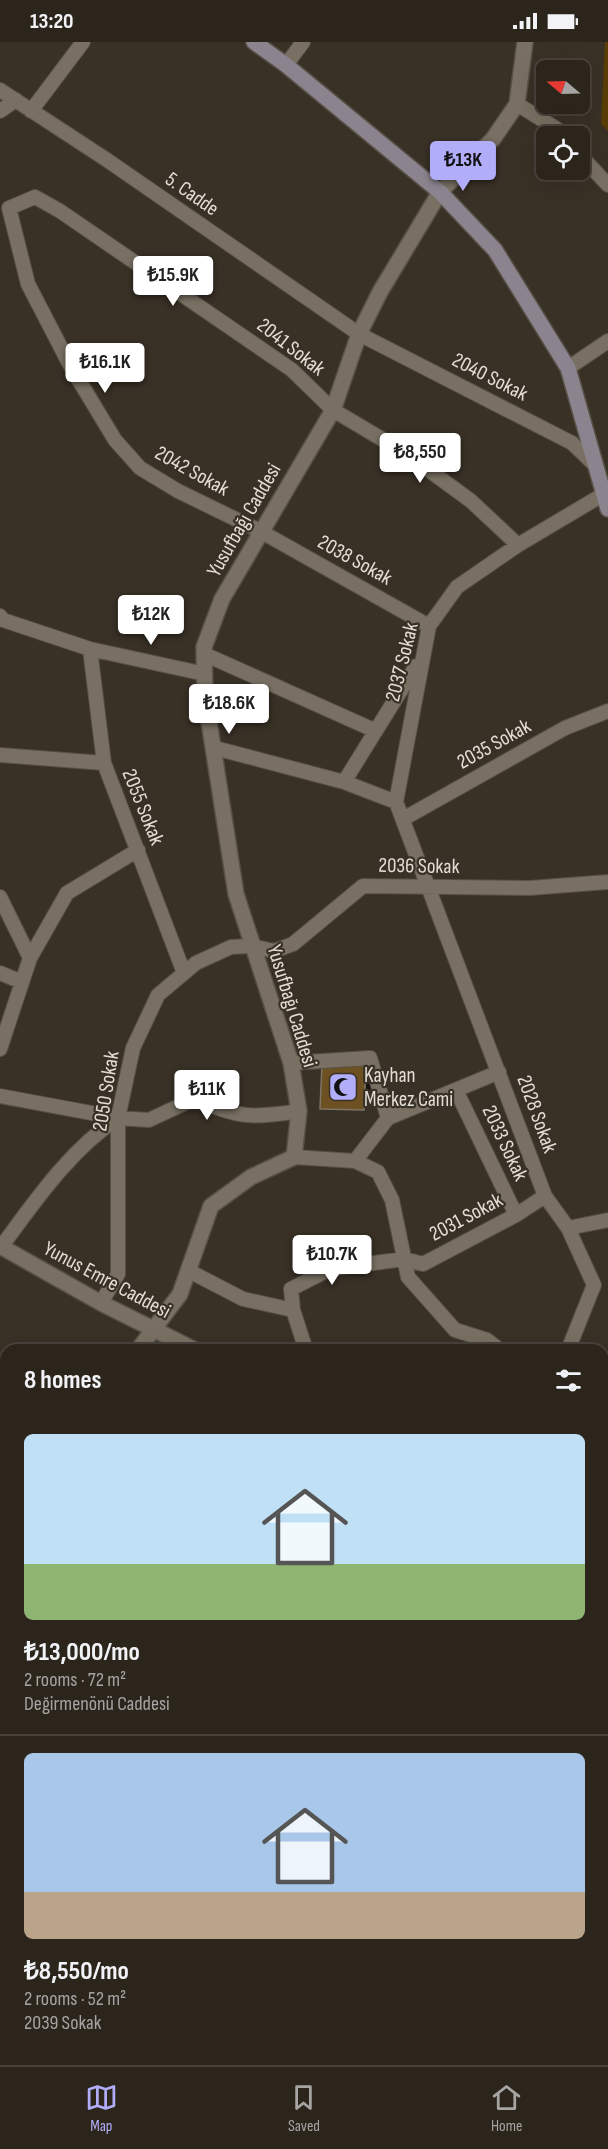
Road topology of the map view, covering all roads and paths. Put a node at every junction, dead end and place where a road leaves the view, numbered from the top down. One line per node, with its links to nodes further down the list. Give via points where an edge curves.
1 (83, 42): 10 (street)
2 (254, 42): 5 (main road)
3 (303, 42): 5 (street)
4 (525, 42): 8 (street, Yusufbağı Caddesi)
5 (286, 65): 14 (main road)
6 (0, 90): 7 (street, 5. Cadde)
7 (16, 100): 9 (street); 10 (street, 5. Cadde)
8 (516, 104): 11 (street); 14 (street, Yusufbağı Caddesi, via 493,139)
9 (0, 111)
10 (32, 111): 16 (street, 5. Cadde)
11 (552, 126)
12 (590, 166): 13 (street)
13 (608, 185)
14 (440, 192): 16 (street, Yusufbağı Caddesi); 18 (main road, via 495,250)
15 (9, 208): 19 (street, 2041 Sokak, via 35,197 60,211 292,370); 23 (street, 2042 Sokak, via 28,284 115,440 140,468)
16 (359, 334): 19 (street, Yusufbağı Caddesi); 20 (street, 2040 Sokak, via 572,443)
17 (608, 341): 18 (street)
18 (568, 368): 20 (main road)
19 (333, 410): 23 (street, Yusufbağı Caddesi); 24 (street, via 407,454 471,501)
20 (596, 466): 21 (main road)
21 (604, 494): 22 (main road); 24 (street, 2037 Sokak)
22 (608, 509)
23 (260, 531): 26 (street, 2038 Sokak); 28 (street, Yusufbağı Caddesi, via 222,599)
24 (518, 545): 26 (street, 2037 Sokak, via 457,587)
25 (0, 616): 27 (street)
26 (429, 626): 29 (street, 2037 Sokak)
27 (90, 649): 30 (street); 35 (street, 2055 Sokak)
28 (204, 654): 30 (street, Yusufbağı Caddesi); 32 (street)
29 (422, 658): 32 (street); 37 (street, 2037 Sokak)
30 (205, 674): 33 (street, Yusufbağı Caddesi)
31 (608, 711): 38 (street, 2035 Sokak, via 565,728)
32 (376, 731): 36 (street)
33 (215, 748): 36 (street); 43 (street, Yusufbağı Caddesi, via 236,894)
34 (0, 755): 35 (street)
35 (104, 763): 39 (street, 2055 Sokak)
36 (344, 782): 37 (street)
37 (396, 802): 38 (street)
38 (404, 819): 41 (street)
39 (138, 850): 44 (street, via 67,893); 46 (street, 2055 Sokak)
40 (608, 882): 41 (street, 2036 Sokak, via 530,888)
41 (426, 886): 43 (street, 2036 Sokak, via 363,886 293,944 274,951); 50 (street, 2028 Sokak)
42 (0, 897): 44 (street)
43 (251, 946): 46 (street, 2050 Sokak, via 231,946); 49 (street, Yusufbağı Caddesi)
44 (30, 958): 47 (street)
45 (0, 973): 47 (street)
46 (184, 973): 54 (street, 2050 Sokak, via 158,995 133,1048)
47 (22, 982): 48 (street)
48 (0, 1049)
49 (291, 1063): 53 (street, Yusufbağı Caddesi); 55 (street, via 370,1058)
50 (500, 1072): 51 (street); 58 (street, 2028 Sokak)
51 (456, 1090): 55 (street); 59 (street, 2033 Sokak)
52 (0, 1096): 54 (street)
53 (299, 1111): 54 (street, via 257,1118 215,1108 196,1098 149,1120); 56 (street, Yusufbağı Caddesi)
54 (118, 1118): 62 (street, via 92,1135 61,1168); 65 (street, 2050 Sokak, via 118,1274)
55 (388, 1118): 57 (street)
56 (294, 1158): 57 (street); 64 (street, via 251,1177 211,1206)
57 (355, 1161): 63 (street, via 378,1172 392,1200)
58 (545, 1196): 59 (street, 2031 Sokak); 61 (street, 2028 Sokak)
59 (516, 1215): 63 (street, 2031 Sokak, via 423,1264)
60 (608, 1220): 61 (street)
61 (568, 1228): 72 (street, 2028 Sokak, via 594,1285)
62 (0, 1246): 65 (street, Yunus Emre Caddesi)
63 (404, 1259): 66 (street, 2031 Sokak, via 330,1269 291,1289); 71 (street, via 408,1277 455,1330)
64 (189, 1271): 66 (street, via 243,1299); 67 (street, via 180,1294)
65 (101, 1303): 67 (street, Yunus Emre Caddesi)
66 (293, 1310): 70 (street)
67 (153, 1329): 68 (street); 69 (street, Yunus Emre Caddesi)
68 (142, 1344)
69 (183, 1344)
70 (304, 1344)
71 (492, 1344)
72 (570, 1344)

